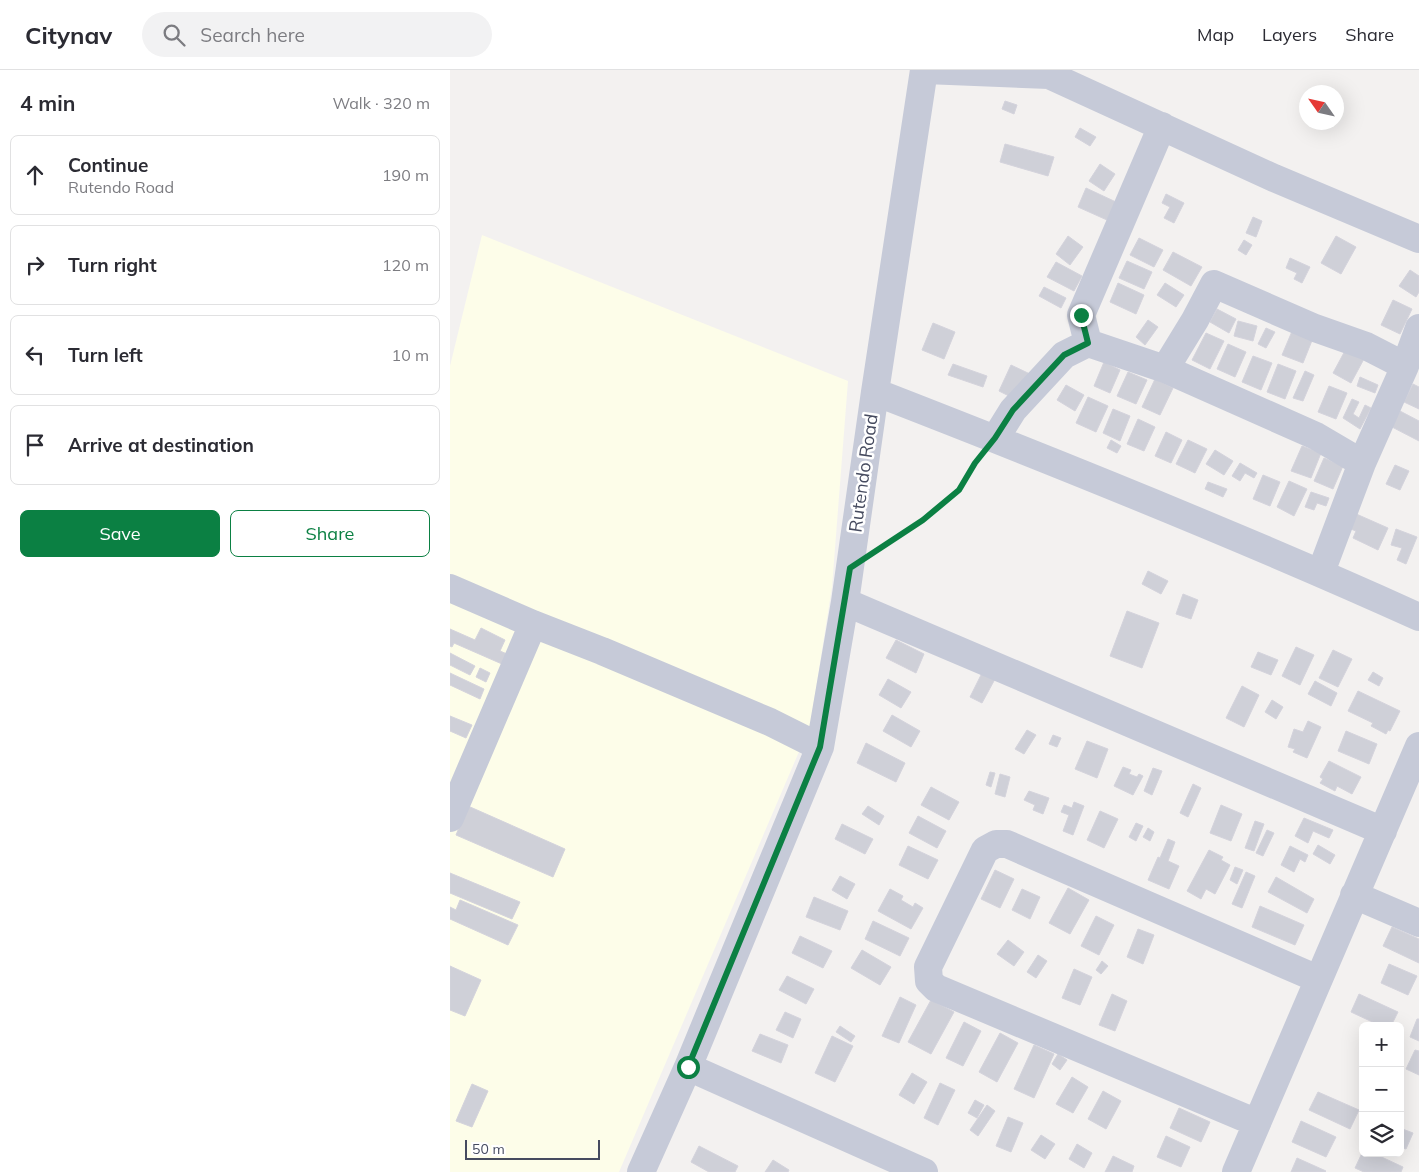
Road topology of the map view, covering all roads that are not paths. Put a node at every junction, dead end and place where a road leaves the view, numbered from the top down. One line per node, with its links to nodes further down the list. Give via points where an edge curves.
1 (924, 70): 2 (street, via 1050,75); 8 (street, Rutendo Road)
2 (1162, 126): 3 (street); 5 (street, via 1081,315)
3 (1419, 240)
4 (1419, 328): 6 (street)
5 (1088, 343): 7 (street); 9 (street, via 1064,355 1013,410)
6 (1405, 366): 7 (street, via 1366,346 1315,328 1214,284); 10 (street)
7 (1165, 370): 10 (street, via 1316,436)
8 (875, 392): 9 (street); 13 (street, Rutendo Road)
9 (995, 438): 11 (street)
10 (1362, 464): 11 (street)
11 (1321, 572): 14 (street)
12 (450, 588): 15 (street)
13 (845, 602): 17 (street, Rutendo Road); 19 (street)
14 (1419, 617)
15 (533, 624): 17 (street, via 770,722); 18 (street)
16 (1419, 746): 19 (street)
17 (820, 747): 23 (street, Rutendo Road)
18 (450, 818)
19 (1383, 830): 20 (street)
20 (1354, 896): 21 (street); 22 (street)
21 (1419, 923)
22 (1318, 980): 24 (street); 24 (street, via 1007,844 996,844 985,850 928,967 929,981 936,988)
23 (688, 1067): 25 (street, Rutendo Road); 26 (street)
24 (1257, 1123): 27 (street)
25 (641, 1172)
26 (924, 1172)
27 (1236, 1172)

